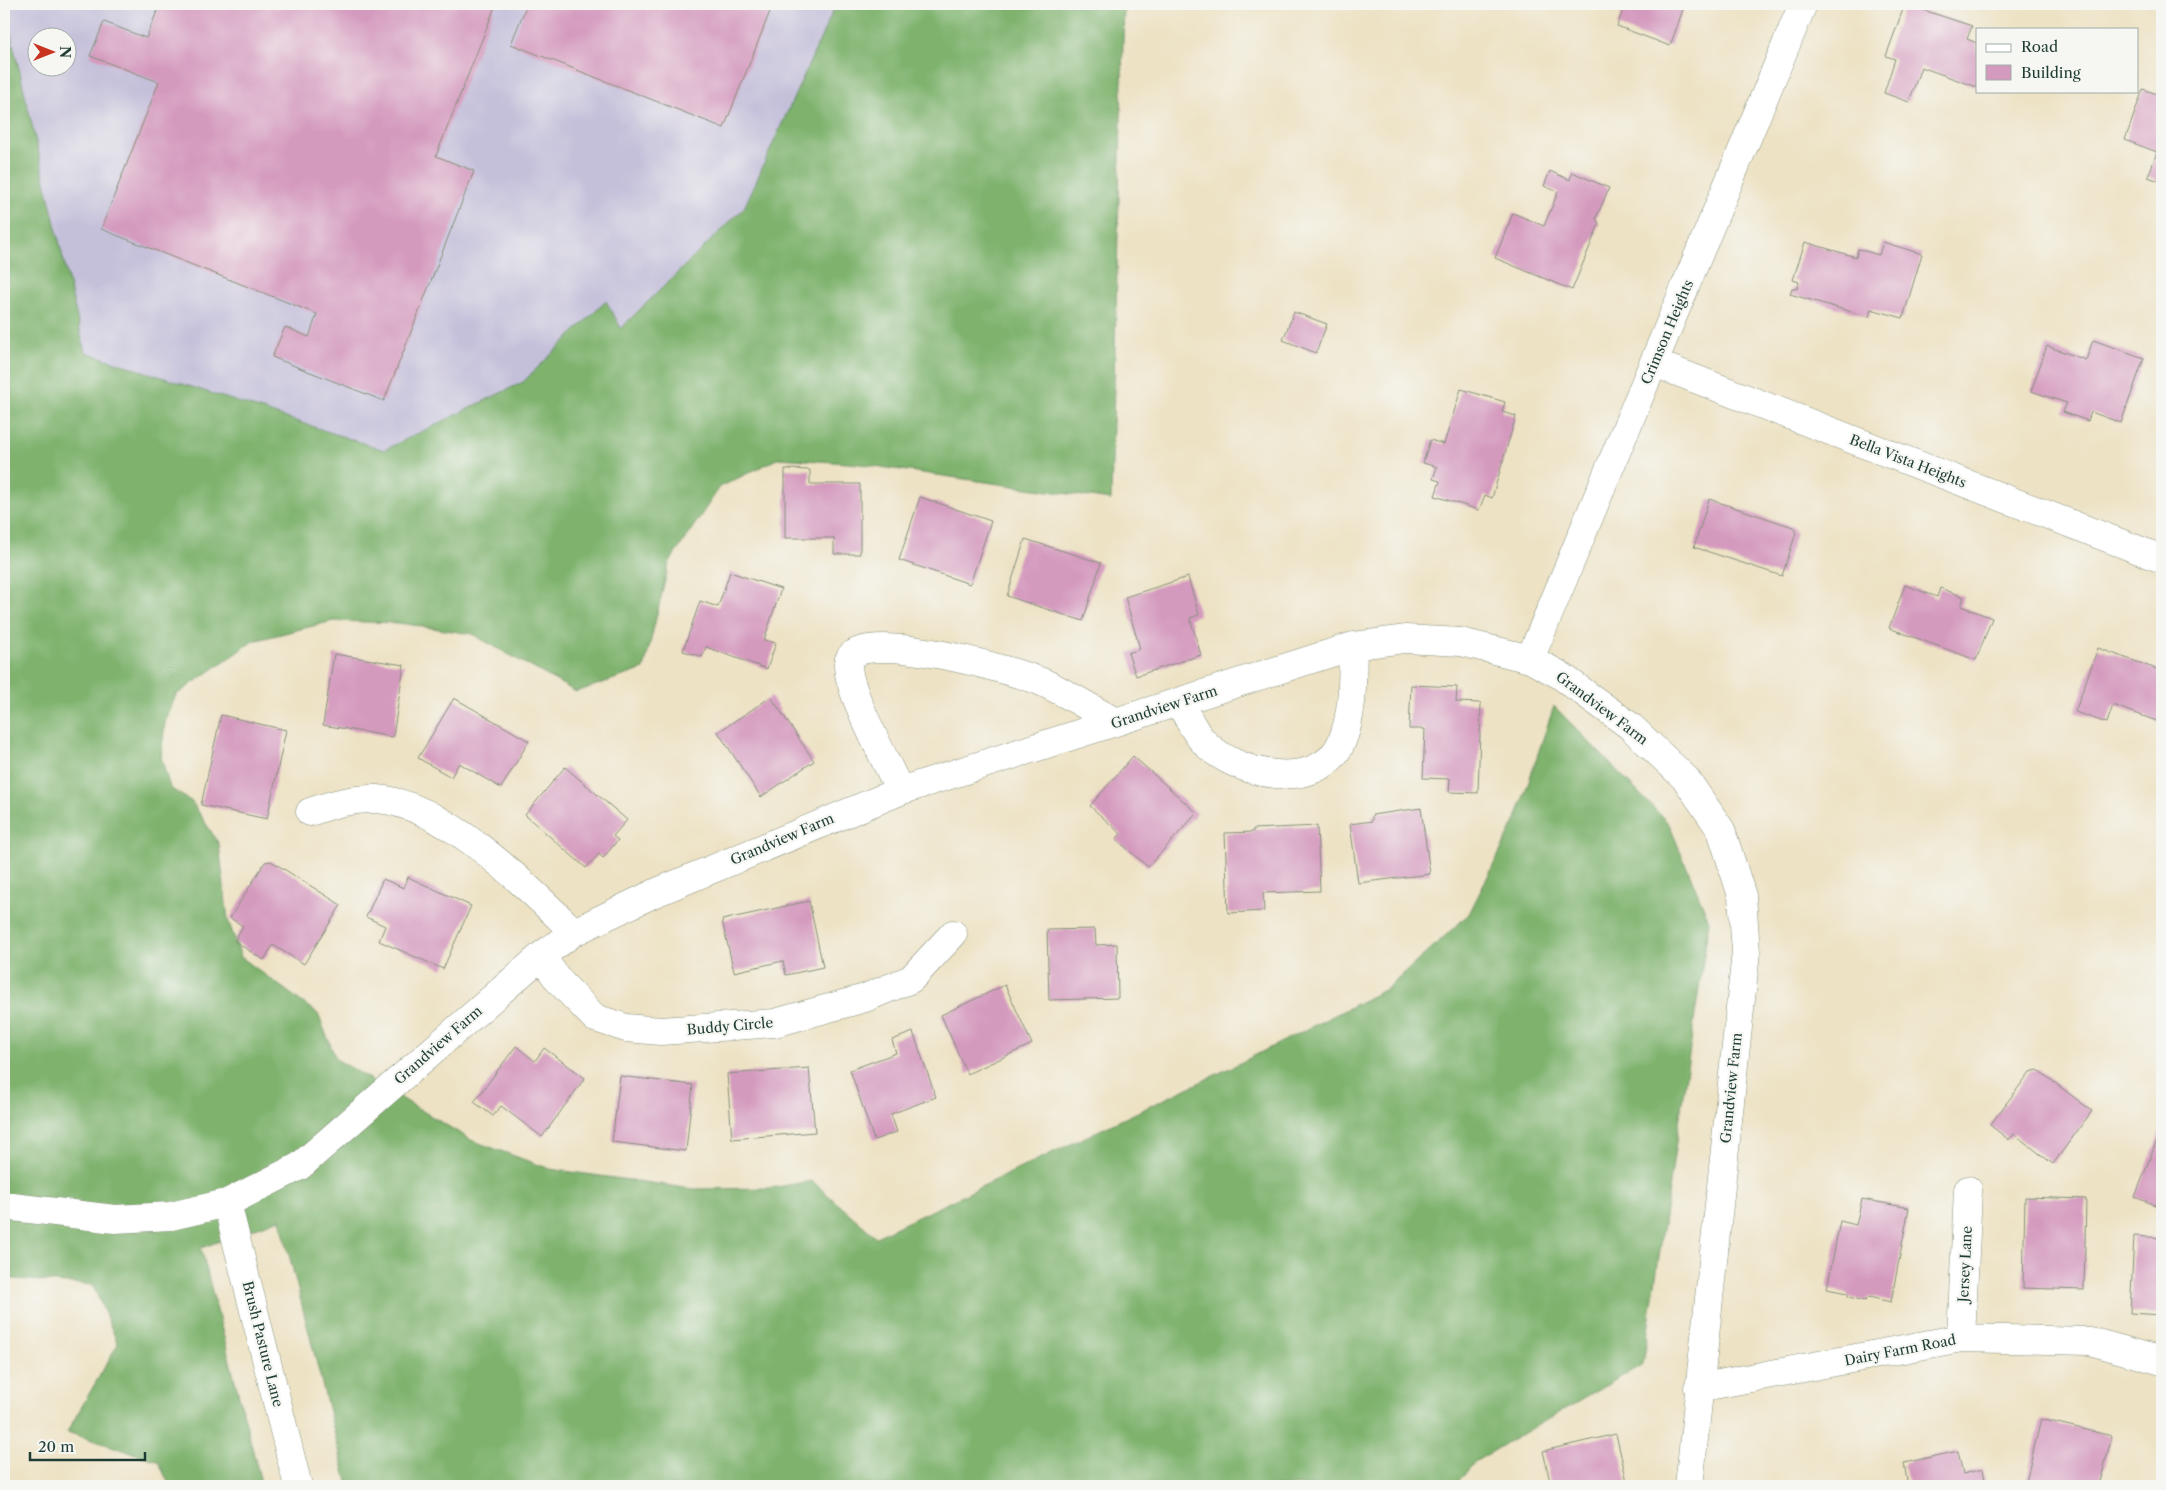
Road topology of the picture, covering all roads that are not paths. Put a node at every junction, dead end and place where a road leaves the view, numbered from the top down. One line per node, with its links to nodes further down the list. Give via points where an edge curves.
1 (1803, 4): 2 (street, Crimson Heights)
2 (1654, 363): 3 (street, Bella Vista Heights); 5 (street, Crimson Heights)
3 (2162, 559)
4 (1353, 646): 5 (street, Grandview Farm, via 1405,639 1461,642); 6 (street, Grandview Farm); 6 (street, via 1350,711 1342,742 1322,765 1302,774 1259,771 1225,759 1202,741)
5 (1530, 659): 18 (street, Grandview Farm, via 1560,675 1630,726 1686,779 1722,830 1742,896 1746,952)
6 (1180, 702): 7 (street, Grandview Farm)
7 (1116, 722): 8 (street, Grandview Farm); 8 (street, via 1041,682 967,660 908,649 866,648 853,654 848,664 854,690)
8 (900, 791): 10 (street, Grandview Farm, via 655,893)
9 (310, 812): 10 (street, via 344,800 378,799 408,807 476,845 516,876)
10 (574, 932): 12 (street, Grandview Farm)
11 (953, 934): 12 (street, Buddy Circle, via 911,979 866,998 775,1023 661,1031 626,1028 595,1018 559,981)
12 (541, 956): 14 (street, Grandview Farm, via 300,1166)
13 (1968, 1190): 16 (street, Jersey Lane)
14 (227, 1203): 15 (street, Grandview Farm, via 171,1216 115,1219); 19 (street, Brush Pasture Lane)
15 (4, 1206)
16 (1961, 1338): 17 (street, Dairy Farm Road, via 2090,1341); 18 (street, Dairy Farm Road)
17 (2162, 1361)
18 (1698, 1388): 20 (street, Grandview Farm)
19 (298, 1486)
20 (1689, 1486)

